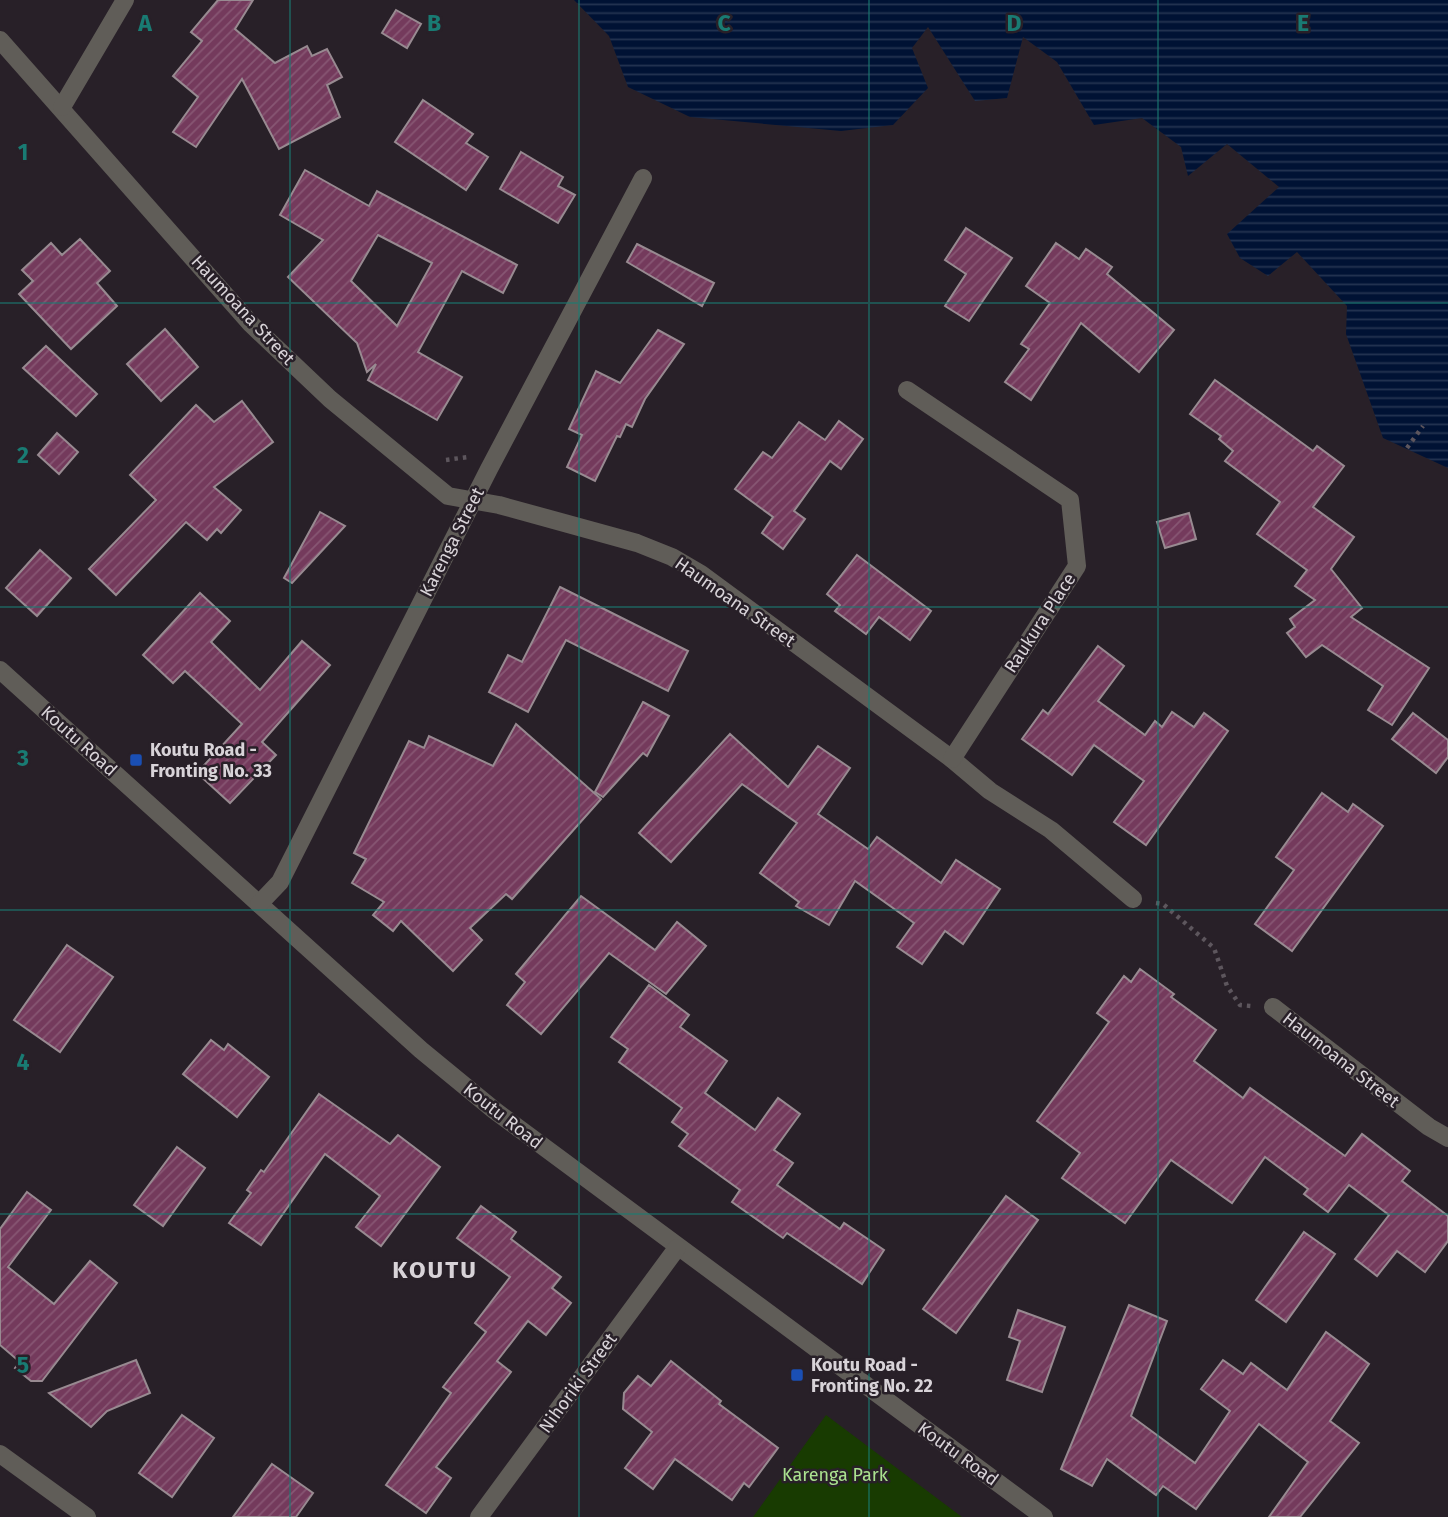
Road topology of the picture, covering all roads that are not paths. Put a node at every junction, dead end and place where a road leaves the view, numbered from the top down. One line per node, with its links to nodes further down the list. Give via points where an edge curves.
1 (125, 0): 3 (street)
2 (0, 40): 3 (street, Haumoana Street)
3 (62, 107): 6 (street, Haumoana Street, via 251,324 417,473 448,496)
4 (643, 178): 6 (street, Karenga Street)
5 (907, 390): 8 (street, Raukura Place, via 1070,500 1077,566)
6 (473, 501): 8 (street, Haumoana Street, via 672,557); 10 (street, Karenga Street, via 280,881)
7 (0, 670): 10 (street, Koutu Road)
8 (952, 759): 9 (street, Haumoana Street, via 990,791 1051,830)
9 (1133, 898)
10 (259, 904): 13 (street, Koutu Road, via 421,1050)
11 (1273, 1007): 12 (street, Haumoana Street)
12 (1448, 1138)
13 (677, 1248): 16 (street, Nihoriki Street); 17 (street, Koutu Road)
14 (0, 1454): 15 (street)
15 (88, 1517)
16 (479, 1517)
17 (1044, 1517)

